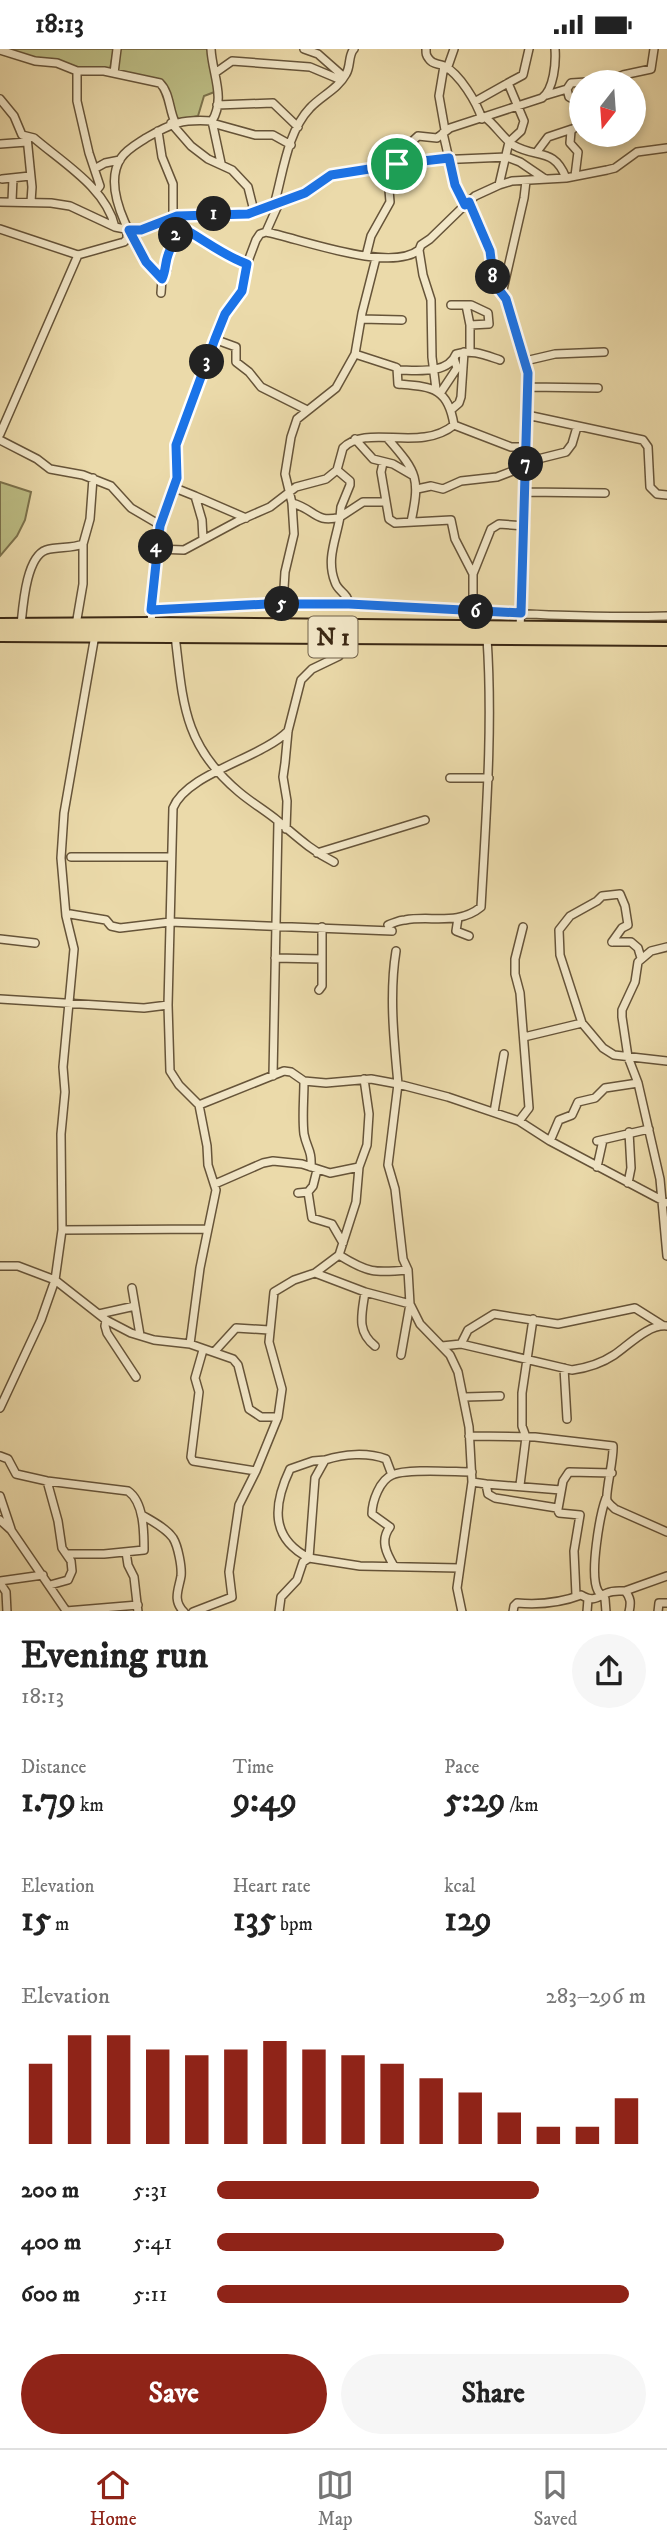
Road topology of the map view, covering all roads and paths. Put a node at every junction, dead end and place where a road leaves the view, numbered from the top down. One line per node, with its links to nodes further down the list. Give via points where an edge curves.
1 (117, 49): 14 (street)
2 (211, 49): 15 (street)
3 (304, 49): 16 (street, via 318,54)
4 (426, 49): 11 (street, via 434,64)
5 (454, 49): 11 (street)
6 (529, 49): 17 (street, via 523,75)
7 (555, 49): 20 (street)
8 (654, 49): 13 (street, via 652,66)
9 (0, 50): 12 (street)
10 (351, 50): 16 (street)
11 (445, 67): 23 (street); 32 (street, via 439,96)
12 (77, 71): 14 (street); 45 (street, via 77,101)
13 (646, 71)
14 (114, 73): 28 (street, via 160,83)
15 (215, 73): 16 (street, via 232,61 310,67); 24 (street)
16 (342, 78): 29 (street, via 310,107)
17 (508, 83): 23 (street); 25 (street)
18 (569, 86): 19 (street)
19 (567, 89): 20 (street); 21 (street)
20 (547, 95): 25 (street)
21 (569, 97)
22 (0, 99): 33 (street)
23 (476, 101): 26 (street)
24 (217, 105): 27 (street); 29 (street, via 273,103)
25 (518, 107): 26 (street); 34 (street, via 523,126)
26 (484, 118): 32 (street); 34 (street)
27 (212, 122): 28 (street); 36 (street, via 255,135 273,135); 43 (street)
28 (173, 123): 31 (street); 43 (street, via 191,146)
29 (298, 127): 36 (street)
30 (569, 130): 39 (street, via 548,137)
31 (158, 131): 42 (street); 62 (street, via 173,184)
32 (444, 132): 41 (street); 44 (street, via 437,138 414,138)
33 (27, 140): 35 (street); 47 (street); 55 (street, via 34,138)
34 (509, 142): 39 (street); 40 (street)
35 (0, 143)
36 (290, 145): 59 (street)
37 (574, 147): 48 (street, via 578,152)
38 (667, 148): 48 (street, via 637,152 615,168)
39 (536, 153): 52 (street, via 558,162)
40 (504, 157): 41 (street); 51 (street, via 516,159); 54 (street)
41 (449, 158): 44 (street); 60 (street, via 455,185)
42 (120, 160): 45 (street, via 105,163); 46 (street)
43 (221, 163): 61 (street, via 248,187)
44 (388, 164): 59 (street, via 331,175 305,193); 70 (street, via 390,202 371,236)
45 (97, 171): 46 (street); 55 (street, via 100,186)
46 (115, 171): 66 (street, via 116,199)
47 (30, 176): 49 (street); 58 (street)
48 (575, 176): 52 (street)
49 (13, 178): 50 (street); 56 (street)
50 (2, 179)
51 (545, 179): 52 (street); 53 (street)
52 (566, 179)
53 (526, 181): 54 (street); 75 (street)
54 (499, 185): 60 (street)
55 (96, 191): 64 (street)
56 (12, 201): 57 (street); 58 (street)
57 (0, 202)
58 (31, 202): 64 (street, via 77,208)
59 (276, 204): 61 (street); 67 (street)
60 (467, 204): 68 (street); 75 (street, via 490,251 494,283)
61 (254, 211): 62 (street)
62 (175, 216): 63 (street); 66 (street, via 141,230)
63 (179, 226): 72 (street); 73 (street)
64 (115, 227): 66 (street)
65 (0, 229): 69 (street)
66 (128, 230): 69 (street, via 124,242); 73 (street)
67 (266, 232): 70 (street); 72 (street, via 258,236)
68 (419, 250): 71 (street, via 400,258); 88 (street, via 431,300)
69 (78, 255): 98 (street)
70 (366, 256): 71 (street)
71 (376, 258): 78 (street)
72 (247, 264): 81 (street, via 242,291 225,314)
73 (162, 279): 74 (street)
74 (161, 293)
75 (502, 295): 87 (street)
76 (451, 305): 77 (street)
77 (466, 305): 80 (street); 80 (street, via 488,313 488,325)
78 (361, 319): 79 (street); 84 (street)
79 (402, 320)
80 (470, 325): 82 (street)
81 (215, 339): 94 (street, via 236,347 236,362 261,387); 108 (street, via 176,445)
82 (467, 352): 85 (street); 86 (street); 93 (street, via 461,397)
83 (604, 352): 87 (street, via 555,353)
84 (355, 354): 89 (street); 94 (street, via 336,389)
85 (454, 359): 88 (street); 92 (street, via 457,368)
86 (500, 360)
87 (525, 361): 90 (street)
88 (434, 369): 89 (street); 92 (street)
89 (397, 370): 92 (street, via 398,384)
90 (529, 387): 91 (street); 95 (street)
91 (598, 388)
92 (438, 391): 93 (street)
93 (452, 409): 96 (street)
94 (307, 410): 110 (street, via 297,419 291,437 285,474)
95 (527, 415): 97 (street); 102 (street)
96 (454, 425): 100 (street, via 422,438); 102 (street, via 511,447)
97 (577, 427): 104 (street, via 566,452); 113 (street, via 647,443 650,487)
98 (0, 434)
99 (355, 439): 100 (street); 103 (street); 105 (street, via 343,447)
100 (388, 439): 106 (street)
101 (0, 440): 107 (street, via 50,469)
102 (526, 447): 104 (street)
103 (383, 463): 106 (street); 115 (street)
104 (526, 464): 109 (street, via 497,477 461,481 443,489); 111 (street)
105 (337, 470): 110 (street, via 326,479); 117 (street, via 351,485)
106 (415, 477): 109 (street)
107 (93, 478): 120 (street, via 111,486 131,508); 123 (street)
108 (175, 488): 114 (street); 120 (street)
109 (417, 489): 119 (street)
110 (289, 492): 116 (street); 118 (street)
111 (526, 492): 112 (street); 121 (street)
112 (605, 493)
113 (667, 495)
114 (195, 496): 118 (street); 122 (street)
115 (386, 502): 117 (street, via 363,502); 119 (street, via 392,521)
116 (292, 503): 117 (street, via 320,519); 126 (street, via 294,534)
117 (340, 517): 127 (street, via 331,562 336,586)
118 (246, 518): 122 (street)
119 (411, 521): 125 (street, via 451,520)
120 (160, 526): 124 (street)
121 (525, 526): 125 (street, via 492,527); 130 (street)
122 (203, 539): 124 (street, via 181,551)
123 (83, 544): 134 (street, via 38,555 28,580); 135 (street)
124 (156, 549): 128 (street)
125 (473, 574): 129 (street)
126 (283, 604): 127 (street); 128 (street)
127 (349, 604): 129 (street)
128 (151, 610): 132 (street)
129 (473, 612): 130 (street)
130 (521, 613): 131 (street); 136 (street)
131 (667, 617)
132 (151, 624): 135 (highway, N 1); 136 (highway, N 1)
133 (0, 625): 134 (highway, N 1)
134 (21, 625): 135 (highway, N 1)
135 (76, 625)
136 (520, 627): 137 (highway, N 1)
137 (667, 629)
138 (96, 634): 139 (highway, N 1); 140 (highway, N 1); 155 (street, via 64,813 61,858)
139 (0, 635)
140 (174, 635): 141 (highway, N 1); 145 (street, via 187,718 201,749)
141 (340, 637): 142 (highway, N 1); 144 (street, via 339,656 312,669 302,680)
142 (487, 637): 143 (highway, N 1); 147 (street)
143 (667, 639)
144 (288, 731): 145 (street, via 270,746); 150 (street)
145 (218, 771): 149 (street); 153 (street, via 176,801)
146 (450, 778): 147 (street)
147 (489, 778): 156 (street, via 481,907)
148 (425, 820): 151 (street)
149 (278, 822): 150 (street); 158 (street)
150 (286, 829): 151 (street)
151 (317, 854): 154 (street)
152 (71, 857): 153 (street)
153 (172, 857): 157 (street)
154 (334, 862)
155 (66, 916): 157 (street, via 106,920 120,928); 171 (street, via 74,949)
156 (458, 918): 159 (street, via 406,919 390,928); 161 (street, via 457,933)
157 (170, 922): 158 (street); 172 (street)
158 (276, 926): 159 (street); 166 (street)
159 (322, 927): 168 (street)
160 (523, 927): 174 (street, via 515,974)
161 (469, 936)
162 (0, 939): 163 (street)
163 (35, 943)
164 (667, 947): 167 (street)
165 (396, 951): 182 (street)
166 (275, 957): 168 (street); 178 (street)
167 (641, 958): 173 (street, via 631,942 612,942 628,925 620,894 602,896 570,916 559,930 560,955); 176 (street, via 622,1010)
168 (322, 959): 169 (street)
169 (319, 990)
170 (0, 999): 171 (street)
171 (68, 1003): 172 (street); 199 (street, via 61,1134)
172 (167, 1005): 183 (street, via 170,1071)
173 (582, 1023): 174 (street); 176 (street, via 608,1052)
174 (524, 1037): 185 (street, via 529,1108)
175 (504, 1053): 184 (street)
176 (628, 1057): 177 (street); 181 (street)
177 (667, 1061)
178 (273, 1076): 180 (street, via 291,1072); 183 (street)
179 (364, 1079): 180 (street); 182 (street); 189 (street, via 369,1114 367,1145)
180 (304, 1081): 191 (street, via 303,1120)
181 (638, 1083): 186 (street); 188 (street, via 606,1088 595,1098 582,1099 572,1115 559,1119)
182 (398, 1084): 184 (street); 204 (street, via 388,1165)
183 (199, 1104): 194 (street)
184 (494, 1112): 185 (street)
185 (519, 1121): 188 (street)
186 (649, 1129): 187 (street); 192 (street)
187 (629, 1132): 190 (street, via 600,1140); 193 (street)
188 (550, 1141): 190 (street)
189 (359, 1167): 191 (street, via 330,1173); 200 (street, via 356,1202)
190 (597, 1167): 193 (street)
191 (314, 1168): 194 (street, via 274,1161); 195 (street)
192 (663, 1177): 197 (street)
193 (628, 1183): 197 (street)
194 (215, 1184): 198 (street)
195 (308, 1192): 196 (street); 200 (street, via 312,1218 332,1224)
196 (298, 1193)
197 (665, 1202): 202 (street)
198 (207, 1229): 199 (street); 217 (street)
199 (62, 1230): 206 (street)
200 (343, 1243): 201 (street)
201 (339, 1255): 204 (street, via 372,1272); 205 (street)
202 (667, 1256)
203 (0, 1266): 206 (street, via 18,1266)
204 (408, 1270): 209 (street)
205 (315, 1273): 208 (street); 215 (street, via 276,1289)
206 (55, 1280): 211 (street); 229 (street)
207 (132, 1288): 210 (street)
208 (365, 1292): 209 (street); 219 (street, via 362,1330)
209 (410, 1304): 220 (street, via 420,1324); 223 (street)
210 (135, 1306): 211 (street); 216 (street)
211 (99, 1314): 213 (street)
212 (533, 1319): 214 (street, via 558,1324 635,1308); 218 (street, via 494,1314 468,1330); 224 (street)
213 (106, 1320): 216 (street); 226 (street, via 107,1333)
214 (664, 1325): 225 (street, via 585,1368)
215 (269, 1330): 222 (street, via 236,1328); 230 (street, via 282,1389)
216 (139, 1335): 217 (street)
217 (190, 1345): 221 (street)
218 (461, 1345): 220 (street); 224 (street)
219 (375, 1346)
220 (442, 1346): 228 (street, via 458,1372)
221 (203, 1350): 222 (street); 236 (street, via 195,1378 199,1392 191,1457)
222 (215, 1351): 230 (street, via 238,1366 244,1397 254,1414)
223 (401, 1355)
224 (528, 1359): 225 (street); 233 (street, via 522,1393)
225 (564, 1368): 231 (street)
226 (136, 1377)
227 (500, 1396): 228 (street)
228 (465, 1398): 232 (street)
229 (0, 1408)
230 (278, 1417): 236 (street)
231 (567, 1419)
232 (469, 1436): 233 (street); 237 (street)
233 (526, 1437): 238 (street, via 613,1446); 243 (street)
234 (0, 1456): 240 (street, via 8,1459 16,1474)
235 (325, 1460): 239 (street, via 375,1455 386,1459); 254 (street, via 315,1478); 254 (street, via 290,1469 281,1502 279,1530 284,1540)
236 (256, 1471): 269 (street, via 239,1505 229,1572 232,1597)
237 (472, 1472): 239 (street); 241 (street)
238 (612, 1473): 244 (street, via 571,1471); 246 (street)
239 (392, 1475): 255 (street, via 384,1481 372,1508 376,1518 390,1527 384,1537)
240 (47, 1481): 248 (street, via 128,1490); 253 (street)
241 (472, 1482): 242 (street); 256 (street)
242 (486, 1484): 243 (street); 247 (street, via 492,1497)
243 (520, 1485): 244 (street)
244 (561, 1490): 247 (street)
245 (0, 1496): 250 (street)
246 (606, 1498): 251 (street, via 615,1509); 263 (street, via 595,1560 598,1590)
247 (558, 1509): 262 (street, via 559,1513 580,1515 574,1551)
248 (142, 1515): 252 (street, via 144,1549); 268 (street, via 175,1540 181,1578 176,1591)
249 (0, 1520): 250 (street)
250 (11, 1530): 257 (street)
251 (667, 1532)
252 (126, 1552): 253 (street); 265 (street)
253 (67, 1554): 260 (street, via 69,1579)
254 (309, 1558): 255 (street); 270 (street, via 281,1597)
255 (394, 1566): 256 (street)
256 (458, 1568): 271 (street)
257 (43, 1575): 259 (street); 260 (street)
258 (667, 1576): 261 (street)
259 (0, 1582): 266 (street, via 6,1592)
260 (50, 1585): 267 (street)
261 (625, 1591): 263 (street); 275 (street, via 630,1598)
262 (576, 1595): 264 (street); 272 (street, via 572,1600 547,1604 517,1603)
263 (604, 1595): 264 (street); 274 (street)
264 (587, 1599): 273 (street)
265 (138, 1608): 267 (street)
266 (7, 1611)
267 (66, 1611)
268 (183, 1611)
269 (196, 1611)
270 (279, 1611)
271 (462, 1611)
272 (513, 1611)
273 (587, 1611)
274 (606, 1611)
275 (629, 1611)

